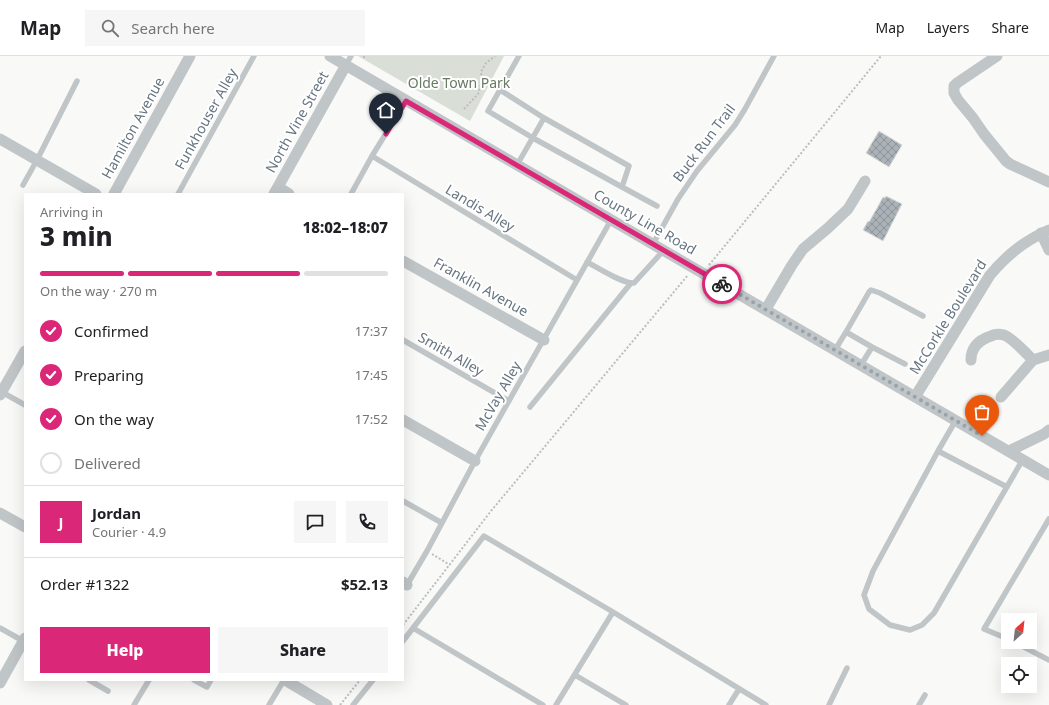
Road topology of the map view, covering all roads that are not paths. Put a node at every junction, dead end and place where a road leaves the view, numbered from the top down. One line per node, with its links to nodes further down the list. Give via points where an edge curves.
1 (190, 56): 23 (street, Hamilton Avenue)
2 (254, 56): 24 (lane, Funkhouser Alley)
3 (330, 56): 7 (street, County Line Road)
4 (519, 56): 9 (lane)
5 (774, 56): 29 (lane, Buck Run Trail, via 746,108 693,176)
6 (997, 56): 18 (street, via 957,83 954,86 954,93 1006,161)
7 (348, 61): 10 (street, County Line Road); 21 (street, North Vine Street)
8 (77, 82): 15 (lane)
9 (500, 90): 11 (lane); 12 (lane, via 488,111)
10 (406, 101): 14 (lane); 16 (street, County Line Road)
11 (544, 118): 12 (lane); 20 (lane, via 629,166)
12 (533, 138): 16 (lane); 20 (lane)
13 (0, 139): 15 (street)
14 (372, 156): 25 (lane); 34 (lane, Landis Alley)
15 (37, 160): 19 (lane); 22 (street)
16 (517, 165): 27 (street, County Line Road)
17 (865, 181): 36 (street, via 848,209 803,249)
18 (1049, 182)
19 (23, 185)
20 (622, 187): 26 (lane)
21 (276, 191)
22 (94, 193)
23 (115, 193)
24 (179, 193)
25 (352, 193)
26 (657, 206)
27 (611, 220): 29 (street, County Line Road); 33 (lane, McVay Alley)
28 (1045, 232): 31 (street); 50 (street, McCorkle Boulevard, via 1017,248 990,275)
29 (653, 244): 30 (street, County Line Road)
30 (664, 250): 35 (lane); 36 (street, County Line Road)
31 (1049, 250)
32 (404, 262): 39 (street, Franklin Avenue)
33 (587, 262): 34 (lane, McVay Alley); 35 (lane)
34 (577, 280): 39 (lane, McVay Alley)
35 (631, 284): 54 (lane)
36 (766, 309): 42 (street, County Line Road)
37 (923, 316): 38 (lane, via 871,290)
38 (846, 332): 41 (lane); 42 (lane)
39 (544, 340): 52 (lane, McVay Alley)
40 (404, 341): 52 (lane, Smith Alley)
41 (872, 347): 47 (lane); 48 (lane)
42 (835, 350): 48 (street, County Line Road)
43 (24, 353): 49 (street)
44 (1049, 355): 46 (street)
45 (971, 360): 46 (street, via 978,342 996,334 1005,335)
46 (1033, 360): 51 (street)
47 (905, 364)
48 (861, 365): 50 (street, County Line Road)
49 (1, 392): 53 (lane)
50 (916, 397): 55 (street, County Line Road)
51 (1001, 397)
52 (509, 400): 61 (lane, McVay Alley)
53 (24, 405)
54 (530, 407)
55 (956, 420): 58 (lane); 59 (street, County Line Road)
56 (404, 421): 61 (street)
57 (1049, 430): 59 (street)
58 (938, 450): 63 (lane); 63 (lane, via 873,571 864,595 870,609 890,625 910,630 922,625 934,613)
59 (1009, 451): 60 (street, County Line Road)
60 (1023, 460): 62 (street, County Line Road); 63 (lane)
61 (475, 461): 67 (lane, McVay Alley)
62 (1049, 475)
63 (1007, 487)
64 (404, 502): 67 (lane)
65 (0, 513): 68 (street)
66 (1049, 520): 73 (lane, via 984,629)
67 (442, 523): 69 (lane, McVay Alley)
68 (24, 526)
69 (405, 584)
70 (613, 612): 72 (lane, via 484,536); 79 (lane); 88 (lane)
71 (0, 628): 75 (lane)
72 (413, 628): 74 (lane); 95 (lane)
73 (1001, 636)
74 (404, 640)
75 (24, 641): 87 (street)
76 (1028, 649): 77 (lane)
77 (1049, 660)
78 (847, 668): 100 (lane)
79 (574, 675): 96 (lane); 97 (lane)
80 (92, 681): 89 (lane)
81 (148, 681): 91 (lane)
82 (196, 681): 83 (lane, via 206,687)
83 (209, 681)
84 (283, 681): 92 (lane)
85 (286, 681): 93 (street)
86 (371, 681): 94 (lane)
87 (0, 683)
88 (739, 689): 98 (lane); 99 (lane)
89 (108, 691)
90 (925, 695): 101 (lane)
91 (134, 705)
92 (269, 705)
93 (327, 705)
94 (353, 705)
95 (543, 705)
96 (556, 705)
97 (626, 705)
98 (730, 705)
99 (766, 705)
100 (829, 705)
101 (919, 705)

